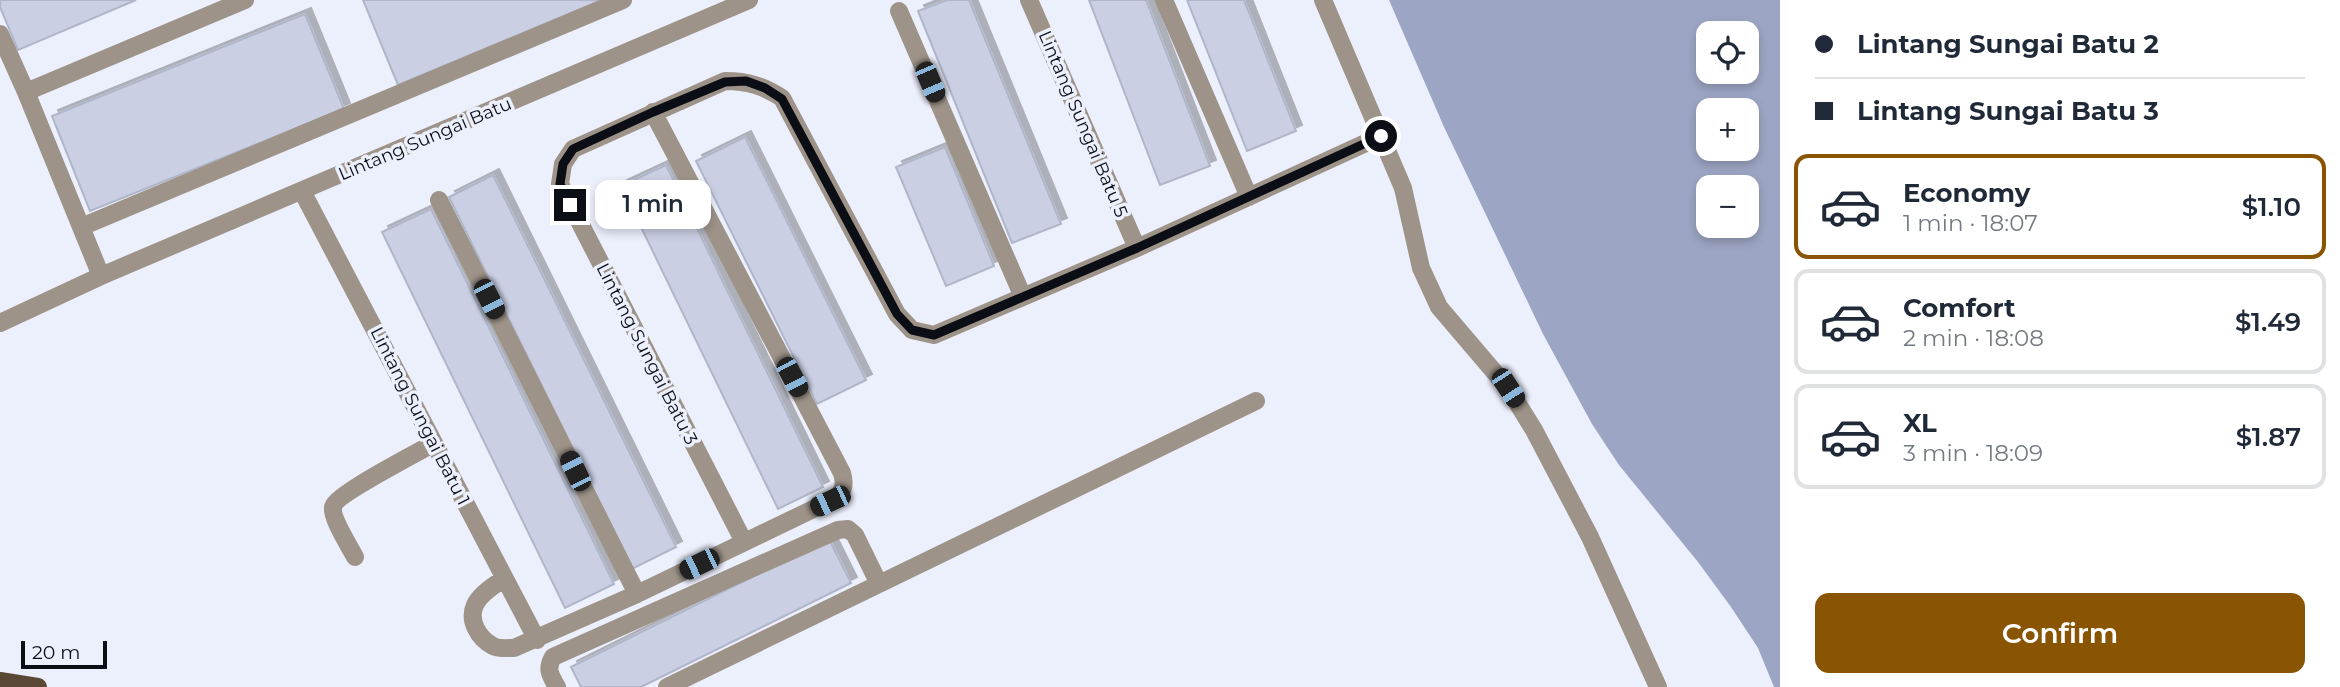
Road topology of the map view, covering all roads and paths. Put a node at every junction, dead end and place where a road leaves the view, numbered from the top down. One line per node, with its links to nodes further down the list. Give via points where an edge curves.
1 (244, 0): 9 (street)
2 (623, 0): 15 (street)
3 (749, 0): 12 (street, Lintang Sungai Batu)
4 (1029, 0): 16 (street, Lintang Sungai Batu 5)
5 (1164, 0): 13 (street)
6 (1323, 0): 11 (street)
7 (899, 11): 18 (street)
8 (0, 34): 9 (street)
9 (26, 92): 15 (street)
10 (653, 112): 18 (street, via 725,82 746,81 782,99 897,314 912,330 934,335); 22 (street, Lintang Sungai Batu 3, via 573,149 563,164 560,184); 22 (street, via 845,484 838,497)
11 (1381, 136): 13 (street); 32 (street, via 1402,188 1421,268 1439,307 1508,388 1534,429 1574,503)
12 (302, 191): 17 (street, Lintang Sungai Batu); 21 (street, Lintang Sungai Batu 1)
13 (1249, 197): 16 (street)
14 (439, 200): 26 (street)
15 (81, 227): 17 (street)
16 (1137, 248): 18 (street)
17 (101, 275): 19 (street, Lintang Sungai Batu)
18 (1023, 297)
19 (0, 323)
20 (1256, 401): 25 (street)
21 (434, 443): 23 (street, via 336,501 334,517); 24 (street, Lintang Sungai Batu 1)
22 (744, 542): 26 (street)
23 (355, 557)
24 (504, 579): 27 (street, Lintang Sungai Batu 1); 27 (street, via 476,603 472,617 479,636 495,648 514,648)
25 (879, 584): 30 (street, via 855,535 848,529 838,530 553,657 549,673); 31 (street)
26 (637, 594): 27 (street)
27 (537, 640)
28 (0, 681): 29 (main road)
29 (38, 687)
30 (557, 687)
31 (667, 687)
32 (1658, 687)

